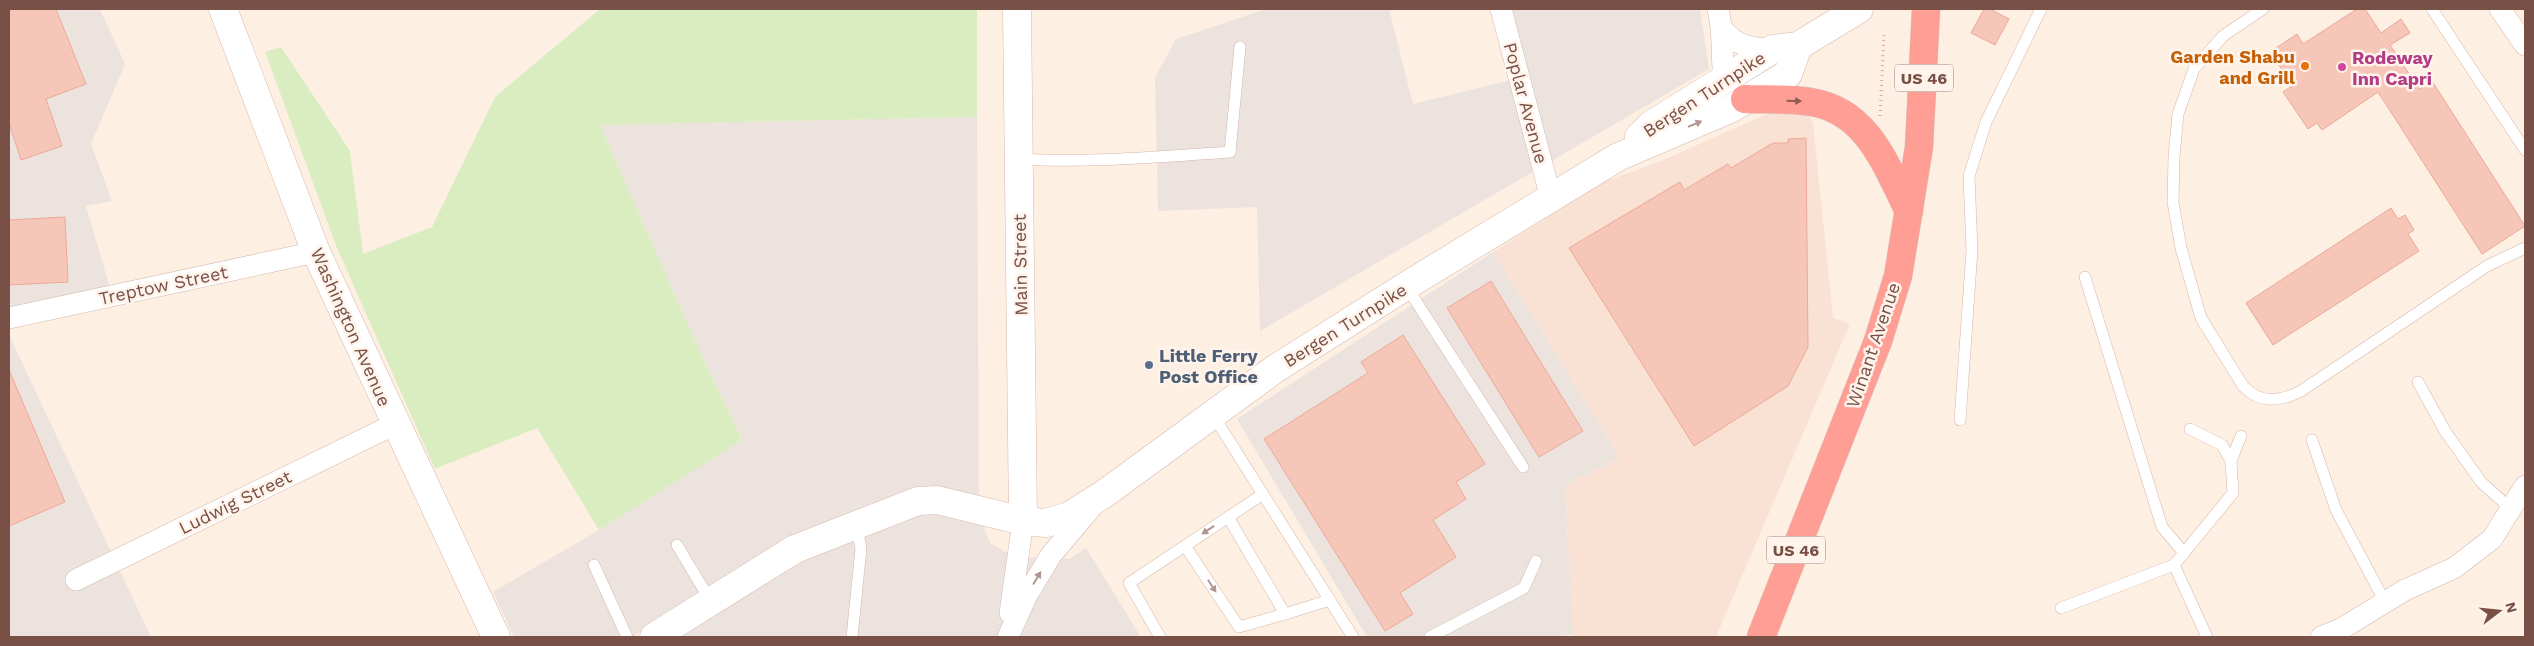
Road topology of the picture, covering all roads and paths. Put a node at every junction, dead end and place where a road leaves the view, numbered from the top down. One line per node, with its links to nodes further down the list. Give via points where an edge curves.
1 (224, 9): 25 (street, Washington Avenue)
2 (1017, 9): 21 (street, Main Street)
3 (1501, 9): 22 (street, Poplar Avenue)
4 (1718, 9): 11 (street)
5 (1859, 9): 15 (street, Bergen Turnpike)
6 (1926, 9): 23 (highway, Winant Avenue / US 46, via 1919,147)
7 (2041, 9): 31 (lane, via 1986,122 1969,176 1972,250)
8 (2263, 9): 24 (lane, via 2223,36 2194,69 2178,114 2174,157 2173,202 2181,248 2201,318 2251,394 2262,400 2289,398 2487,266)
9 (2432, 9): 19 (lane)
10 (2500, 9): 13 (street)
11 (1723, 29): 15 (street, via 1730,39 1743,45); 16 (street)
12 (1884, 35): 18 (path)
13 (2525, 45)
14 (1240, 47): 21 (lane, via 1230,152 1154,158)
15 (1785, 47): 16 (street, Bergen Turnpike); 17 (street, Bergen Turnpike, via 1788,74)
16 (1724, 80): 20 (street, Bergen Turnpike, via 1652,125)
17 (1746, 100): 20 (street, Bergen Turnpike, one-way to 17); 23 (highway, one-way to 23, via 1824,104 1846,115 1873,141)
18 (1880, 122)
19 (2525, 150)
20 (1618, 157): 22 (street, Bergen Turnpike)
21 (1019, 159): 43 (street, Main Street)
22 (1551, 198): 27 (street, Bergen Turnpike)
23 (1909, 211): 65 (highway, Winant Avenue / US 46, via 1898,276 1887,314)
24 (2525, 248)
25 (316, 252): 28 (street, Treptow Street); 32 (street, Washington Avenue)
26 (2085, 277): 47 (lane, via 2162,528)
27 (1406, 286): 30 (street, Bergen Turnpike, via 1275,368); 37 (lane)
28 (9, 318)
29 (2418, 382): 41 (lane, via 2445,431 2481,482)
30 (1213, 414): 39 (street, Bergen Turnpike); 40 (lane)
31 (1960, 420)
32 (395, 424): 51 (street, Ludwig Street); 57 (street, Washington Avenue)
33 (2190, 429): 36 (lane, via 2222,445)
34 (2241, 436): 36 (lane)
35 (2312, 440): 54 (lane, via 2336,510)
36 (2230, 461): 47 (lane, via 2233,493)
37 (1523, 467)
38 (2525, 486): 41 (street)
39 (1104, 494): 43 (street, Bergen Turnpike, via 1069,516 1046,523); 61 (street, one-way to 39, via 1051,556)
40 (1263, 494): 42 (lane); 53 (lane)
41 (2511, 509): 54 (street, via 2492,539 2454,568)
42 (1228, 517): 46 (lane, one-way to 46); 56 (lane)
43 (1023, 521): 44 (street, via 937,500 918,501); 61 (street)
44 (856, 525): 52 (street, via 795,549); 60 (lane, via 861,548)
45 (677, 545): 52 (lane)
46 (1185, 546): 56 (lane, one-way to 56, via 1238,627); 62 (lane, via 1128,583)
47 (2184, 553): 50 (lane)
48 (1536, 562): 64 (lane, via 1524,588)
49 (594, 564): 58 (lane)
50 (2174, 565): 55 (lane); 66 (lane)
51 (76, 580)
52 (710, 600): 59 (street)
53 (1330, 600): 56 (lane); 63 (lane)
54 (2385, 602): 67 (street, via 2341,629)
55 (2061, 608)
56 (1285, 614)
57 (496, 637)
58 (627, 637)
59 (654, 637)
60 (852, 637)
61 (1007, 637)
62 (1160, 637)
63 (1353, 637)
64 (1430, 637)
65 (1761, 637)
66 (2207, 637)
67 (2321, 637)

